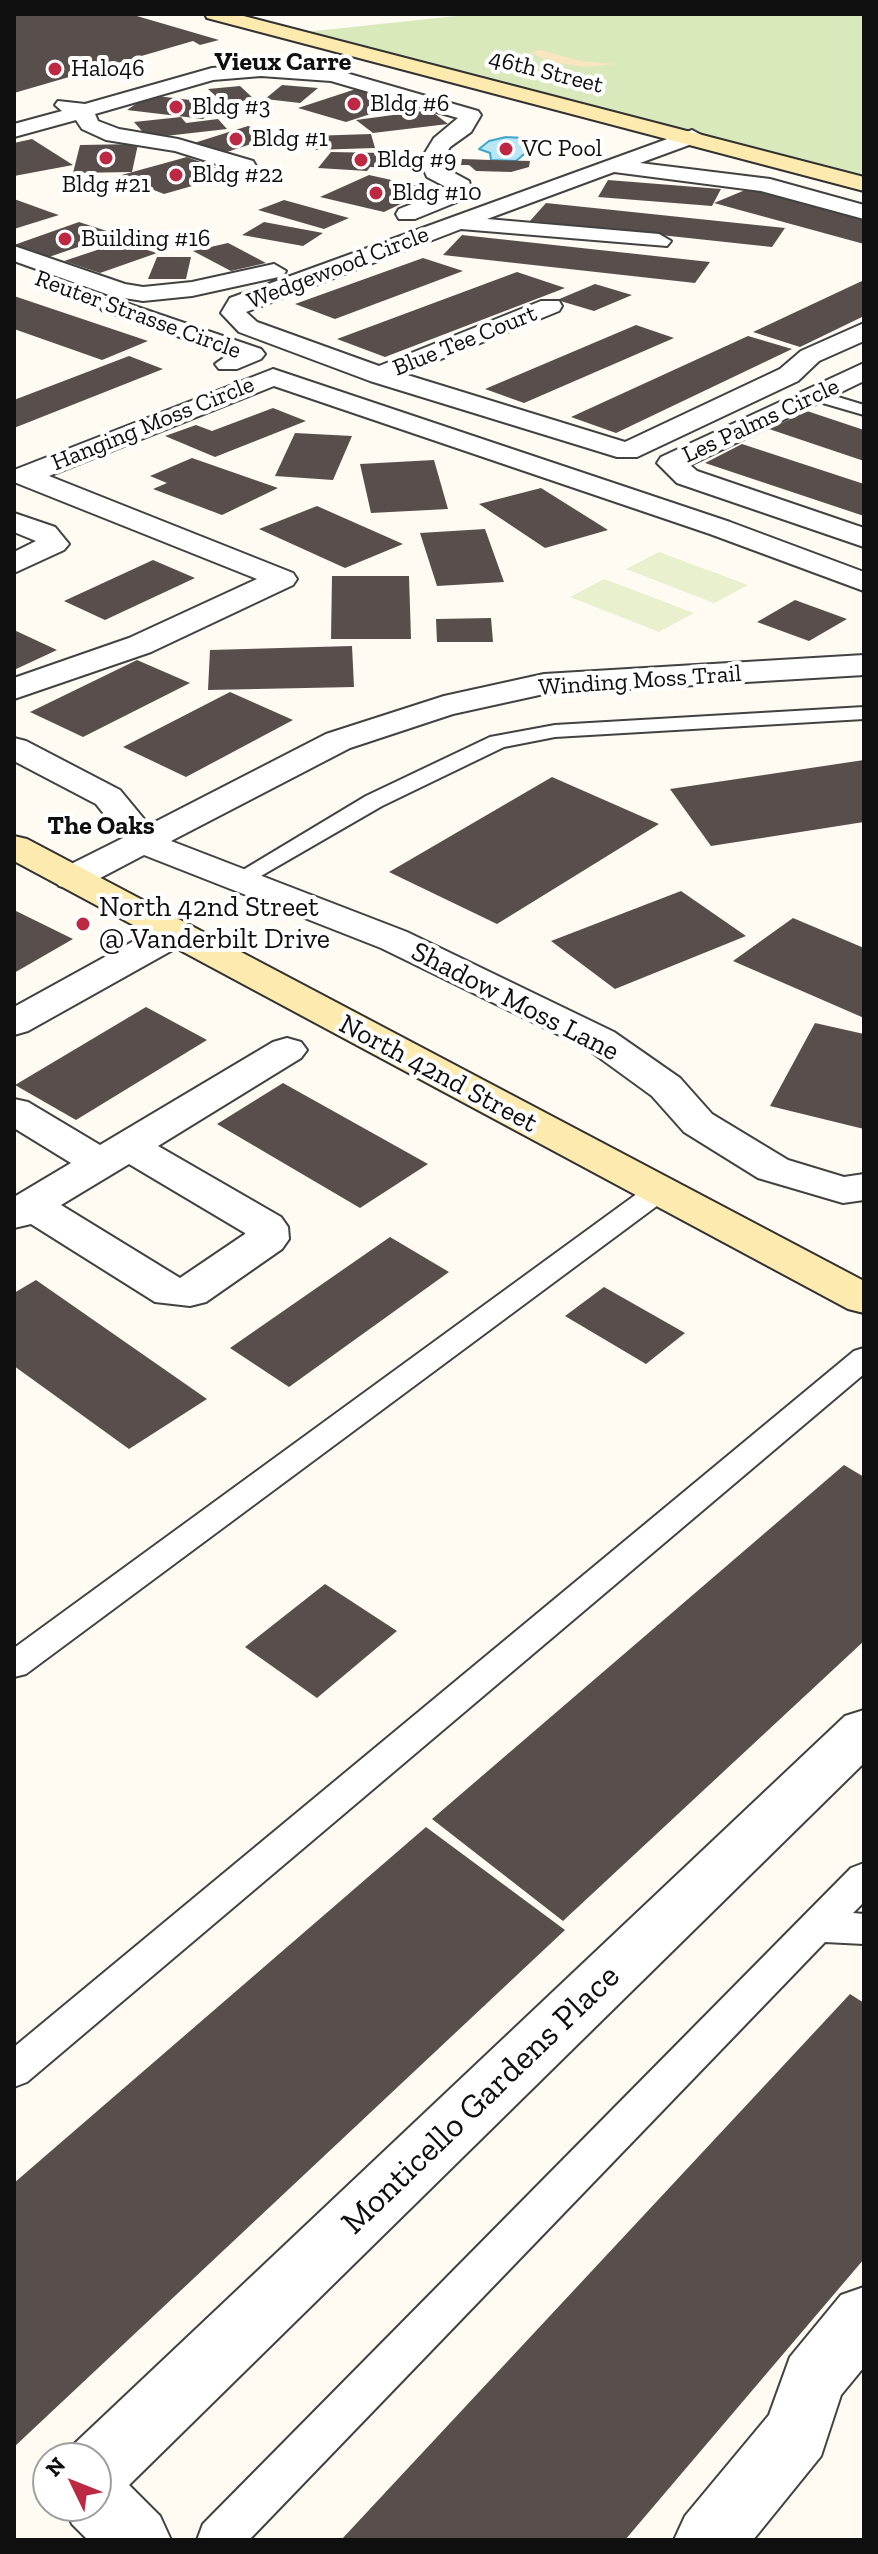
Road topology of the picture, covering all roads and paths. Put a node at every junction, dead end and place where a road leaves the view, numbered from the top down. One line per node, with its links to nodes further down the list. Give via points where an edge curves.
1 (214, 14): 2 (street, 46th Street)
2 (299, 37): 3 (street); 6 (street, 46th Street)
3 (73, 108): 4 (street); 5 (street); 7 (street, via 89,125 114,135 178,145); 12 (street, via 212,74 261,70 332,75 471,115 431,161 435,172 456,181 461,192)
4 (14, 120)
5 (14, 131)
6 (692, 136): 8 (street, Wedgewood Circle); 9 (street, 46th Street)
7 (245, 166)
8 (614, 166): 10 (street, Wedgewood Circle, via 762,184); 11 (street, Wedgewood Circle)
9 (864, 184)
10 (864, 212)
11 (456, 224): 13 (street); 21 (street, Wedgewood Circle, via 239,303 233,313 248,327)
12 (380, 225)
13 (659, 241)
14 (339, 242): 15 (street, via 295,265 258,276 158,294 121,291)
15 (14, 253)
16 (14, 271): 19 (street, Reuter Strasse Circle, via 252,354)
17 (550, 306): 21 (street, Blue Tee Court)
18 (864, 331): 24 (street, via 810,356 789,375)
19 (210, 371)
20 (864, 371): 22 (street, Les Palms Circle)
21 (379, 375): 24 (street, Wedgewood Circle)
22 (815, 395): 23 (lane); 25 (street, Les Palms Circle)
23 (864, 410)
24 (627, 451): 25 (street, Wedgewood Circle)
25 (671, 463): 27 (street, Les Palms Circle, via 687,477)
26 (14, 522): 28 (street, via 45,533 54,544)
27 (864, 538)
28 (14, 564)
29 (864, 582): 31 (street, Hanging Moss Circle, via 273,377 24,476 282,579 140,645)
30 (864, 665): 34 (street, Winding Moss Trail, via 544,684 444,706 338,741)
31 (14, 689)
32 (864, 713): 37 (lane, via 555,731 498,742 374,801)
33 (14, 748): 34 (street, via 108,797)
34 (145, 843): 36 (street, Winding Moss Trail); 37 (street, Shadow Moss Lane)
35 (14, 847): 36 (street, North 42nd Street)
36 (72, 878): 38 (street, North 42nd Street)
37 (239, 879): 43 (street, Shadow Moss Lane, via 394,940 600,1040 666,1087 698,1123 773,1169 843,1190)
38 (174, 934): 39 (street); 44 (street, North 42nd Street)
39 (14, 1023)
40 (287, 1050): 42 (street)
41 (14, 1111): 42 (street)
42 (115, 1154): 45 (street); 45 (street, via 266,1227 267,1239 190,1292 171,1292)
43 (864, 1187)
44 (659, 1191): 46 (street, North 42nd Street); 48 (lane)
45 (23, 1210)
46 (864, 1299)
47 (864, 1358): 53 (lane, via 139,1951)
48 (14, 1665)
49 (864, 1730): 55 (street, Monticello Gardens Place)
50 (864, 1878): 51 (lane)
51 (817, 1927): 52 (lane); 58 (lane)
52 (864, 1929)
53 (14, 2070)
54 (864, 2317): 59 (street, via 813,2379 797,2433)
55 (112, 2455)
56 (112, 2516): 57 (street)
57 (136, 2540)
58 (219, 2540)
59 (709, 2540)

